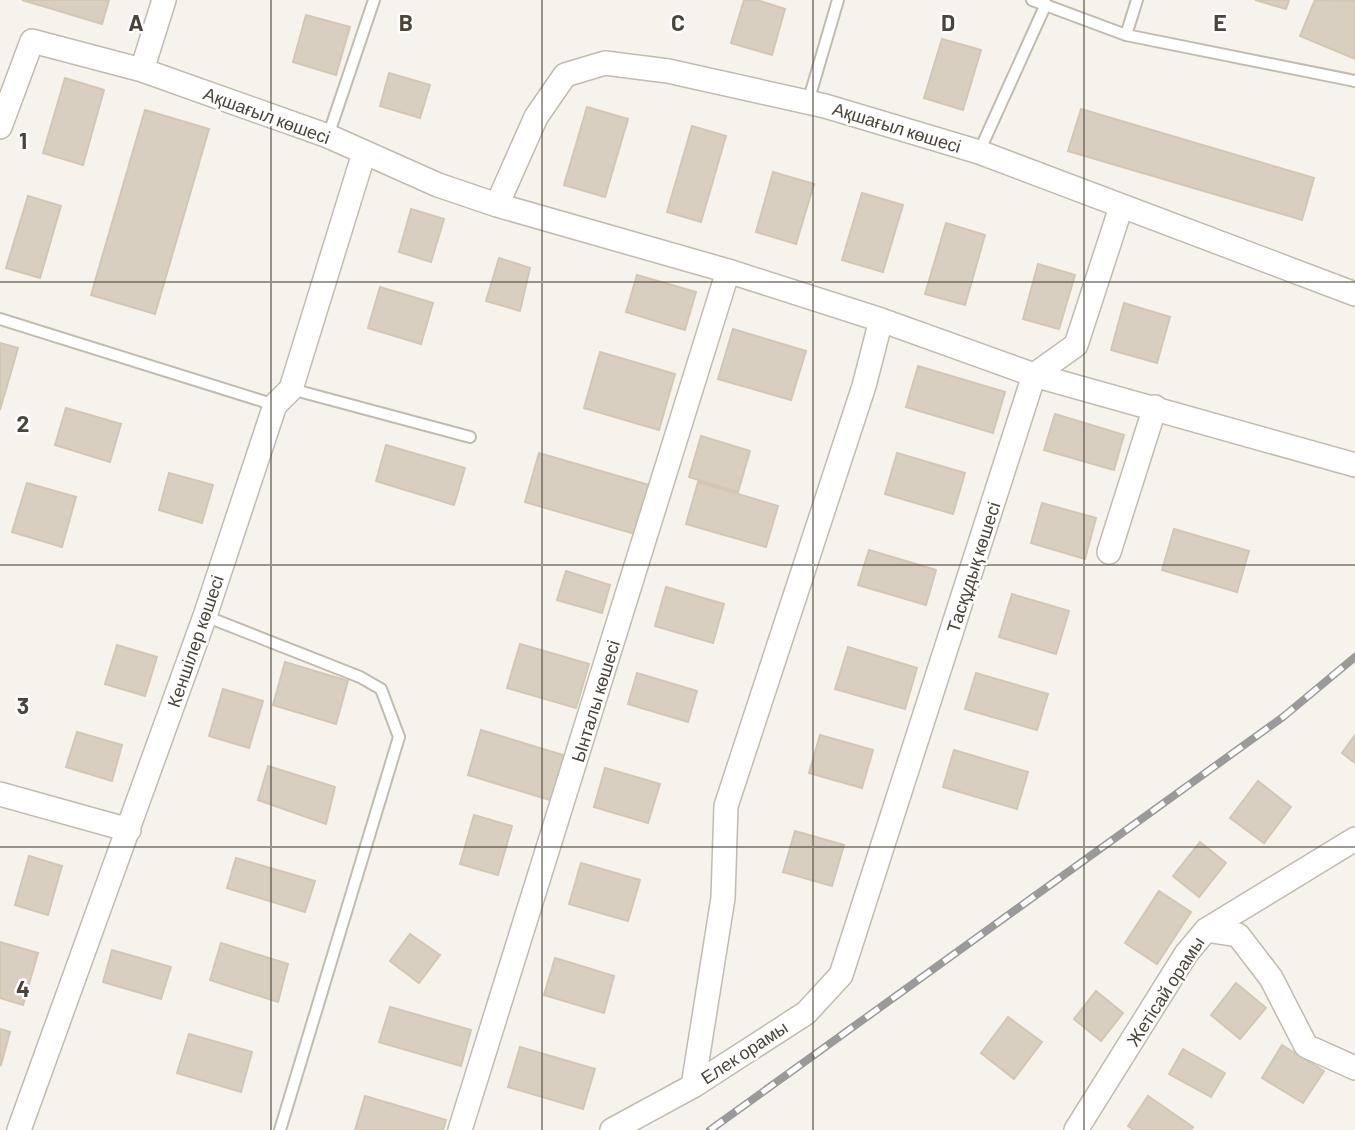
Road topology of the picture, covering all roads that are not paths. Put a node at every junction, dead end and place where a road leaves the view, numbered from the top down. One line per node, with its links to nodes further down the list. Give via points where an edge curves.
1 (163, 0): 8 (street)
2 (374, 0): 12 (lane)
3 (838, 0): 10 (lane)
4 (1032, 0): 6 (lane)
5 (1138, 0): 7 (lane)
6 (1046, 4): 7 (lane); 13 (lane)
7 (1126, 35): 9 (lane)
8 (142, 70): 11 (street, Ақшағыл көшесі, via 32,41); 12 (street, Ақшағыл көшесі)
9 (1355, 81)
10 (808, 102): 13 (street, Ақшағыл көшесі); 15 (street, Ақшағыл көшесі, via 668,71 605,63 565,75 536,117)
11 (0, 127)
12 (328, 136): 14 (street, Ақшағыл көшесі)
13 (979, 152): 16 (street, Ақшағыл көшесі)
14 (364, 153): 15 (street, Ақшағыл көшесі); 22 (street, Кеншілер көшесі)
15 (497, 205): 17 (street, Ақшағыл көшесі)
16 (1121, 207): 18 (street, Ақшағыл көшесі); 21 (street, via 1076,345)
17 (728, 271): 20 (street, Ақшағыл көшесі); 38 (street, Ынталы көшесі)
18 (1355, 294)
19 (0, 319): 23 (lane)
20 (881, 320): 21 (street, Ақшағыл көшесі); 35 (street, via 726,806 723,898)
21 (1034, 375): 24 (street, Ақшағыл көшесі); 33 (street, Тасқұдық көшесі)
22 (291, 389): 23 (street, Кеншілер көшесі); 25 (lane)
23 (275, 405): 28 (street, Кеншілер көшесі)
24 (1155, 407): 26 (street, Ақшағыл көшесі); 27 (street)
25 (470, 436)
26 (1355, 465)
27 (1109, 552)
28 (205, 616): 30 (street, Кеншілер көшесі); 37 (lane, via 360,677 381,690 399,737)
29 (0, 794): 30 (street)
30 (129, 830): 36 (street, Кеншілер көшесі)
31 (1355, 839): 32 (street)
32 (1206, 930): 34 (street, Жетісай орамы, via 1238,936 1271,978 1306,1046); 40 (street, Жетісай орамы, via 1186,954)
33 (852, 948): 35 (street, Елек орамы, via 841,975 806,1013)
34 (1355, 1068)
35 (693, 1086): 39 (street, Елек орамы)
36 (19, 1130)
37 (280, 1130)
38 (460, 1130)
39 (612, 1130)
40 (1076, 1130)

